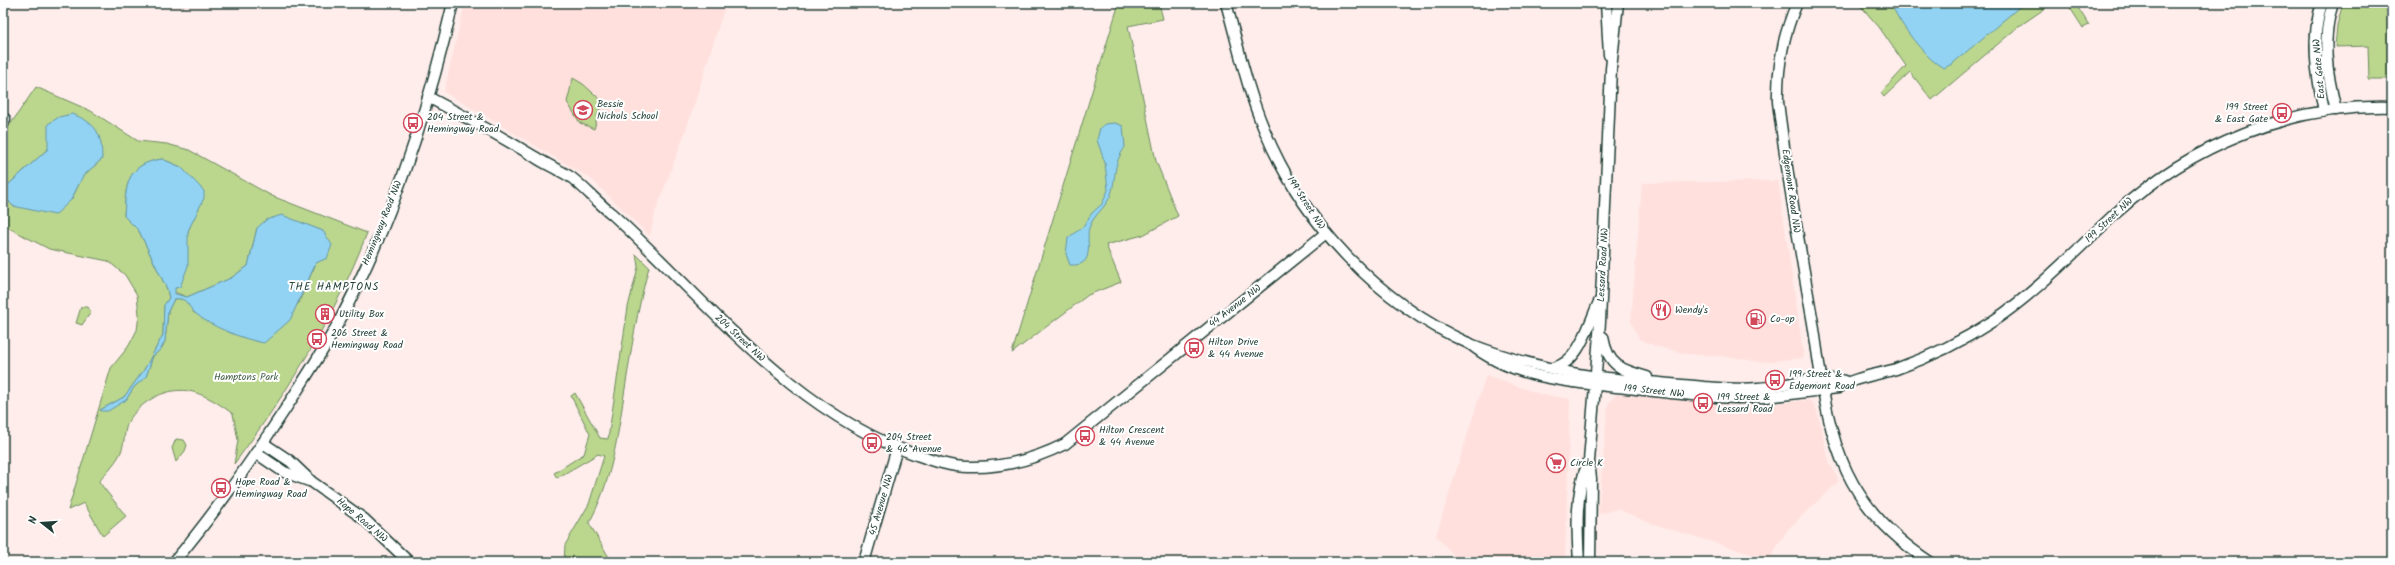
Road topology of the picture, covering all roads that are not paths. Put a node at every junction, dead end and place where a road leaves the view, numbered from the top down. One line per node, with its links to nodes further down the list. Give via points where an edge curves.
1 (453, 3): 9 (street, Hemingway Road NW)
2 (1226, 3): 13 (street, 199 Street NW, via 1264,130 1278,160)
3 (1606, 3): 8 (street, Lessard Road NW)
4 (1618, 3): 8 (street, Lessard Road NW)
5 (1796, 3): 20 (street, Edgemont Road NW, via 1782,49 1778,102)
6 (2322, 3): 12 (street, East Gate NW, via 2316,46)
7 (2333, 3): 11 (street, East Gate NW, via 2325,50)
8 (1611, 69): 14 (street, Lessard Road NW)
9 (428, 97): 22 (street, Hemingway Road NW, via 397,189 357,284 337,324); 23 (street, 204 Street NW, via 484,126 572,179 649,249 759,356 809,397 842,419)
10 (2392, 107): 11 (street, 199 Street NW)
11 (2336, 110): 12 (street, 199 Street NW)
12 (2324, 111): 20 (street, 199 Street NW, via 2251,130 2176,166 2134,197 2040,284 1993,321 1961,340 1874,376 1847,382 1837,378)
13 (1326, 233): 16 (street, 199 Street NW, via 1358,268 1395,300); 21 (street, 44 Avenue NW)
14 (1601, 297): 15 (street, Lessard Road NW); 17 (street, via 1571,359 1564,365)
15 (1600, 322): 18 (street, Lessard Road NW); 19 (street, via 1605,350 1611,361 1632,372)
16 (1469, 343): 17 (street, 199 Street NW); 18 (street, 199 Street NW, via 1494,361 1549,378)
17 (1550, 368): 18 (street, 199 Street NW)
18 (1596, 381): 19 (street, 199 Street NW); 20 (street, 199 Street NW, via 1739,398 1766,397); 25 (street, Lessard Road NW)
19 (1672, 384): 20 (street, 199 Street NW, via 1755,389)
20 (1823, 385): 32 (street, Edgemont Road NW, via 1833,440 1855,487 1874,515 1897,537)
21 (1089, 425): 23 (street, 204 Street NW, via 1065,444 1036,457 990,467 946,464)
22 (263, 443): 24 (street, Hemingway Road NW); 26 (street, Hope Road NW, via 290,461)
23 (897, 448): 29 (street, 45 Avenue NW)
24 (256, 453): 26 (street, Hope Road NW, via 284,472); 27 (street, Hemingway Road NW, via 197,535)
25 (1589, 461): 30 (street, Lessard Road NW, via 1581,478); 31 (street, Lessard Road NW)
26 (312, 482): 28 (street, Hope Road NW, via 364,519)
27 (174, 562)
28 (409, 562)
29 (864, 562)
30 (1579, 562)
31 (1590, 562)
32 (1930, 562)

